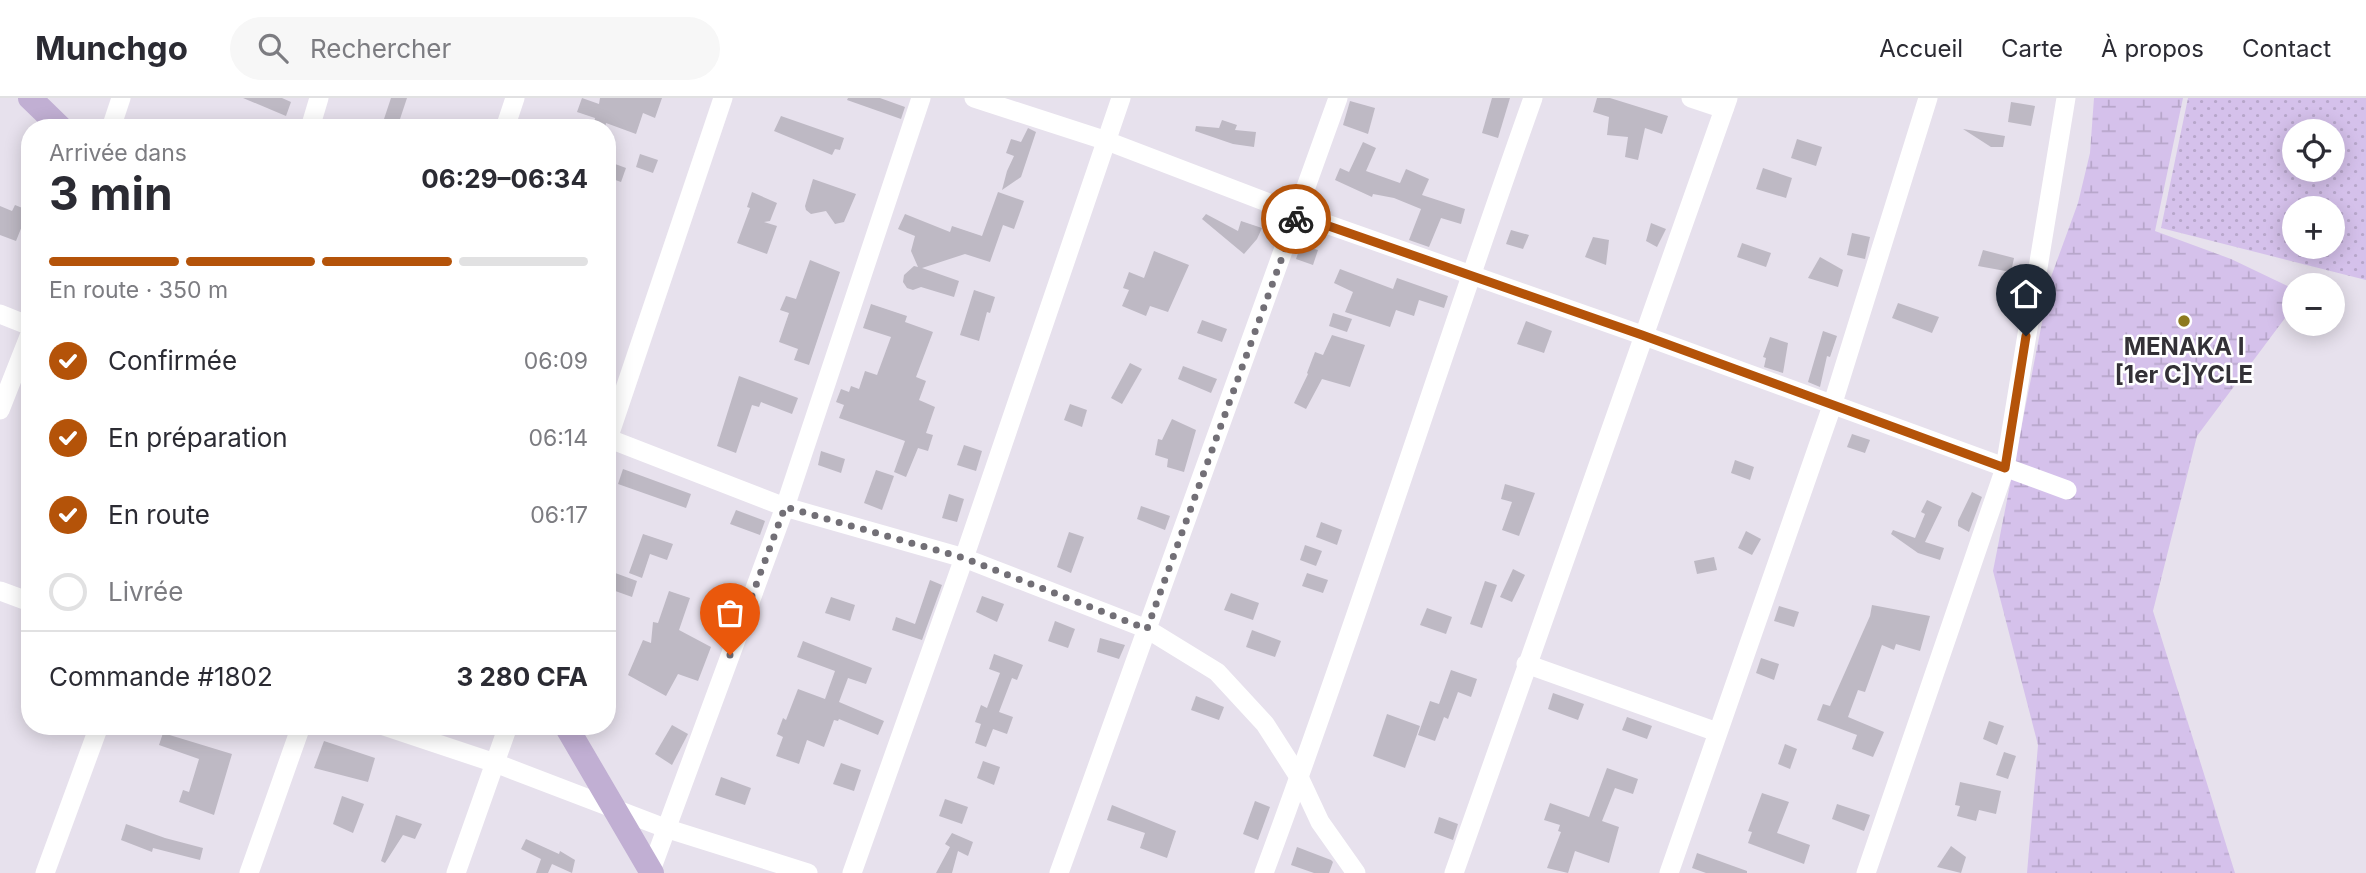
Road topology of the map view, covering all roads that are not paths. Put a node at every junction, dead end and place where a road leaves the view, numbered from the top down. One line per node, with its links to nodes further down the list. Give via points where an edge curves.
1 (30, 98): 15 (main road)
2 (121, 98): 16 (street)
3 (319, 98): 17 (street)
4 (515, 98): 18 (street)
5 (723, 98): 28 (street)
6 (921, 98): 32 (street)
7 (974, 98): 19 (street)
8 (1121, 98): 19 (street)
9 (1338, 98): 20 (street)
10 (1533, 98): 21 (street)
11 (1691, 98): 14 (street)
12 (1928, 98): 26 (street)
13 (2066, 98): 30 (street)
14 (1726, 103): 24 (street)
15 (52, 119)
16 (114, 119)
17 (313, 119)
18 (508, 119)
19 (1107, 141): 20 (street); 33 (street)
20 (1297, 215): 21 (street); 36 (street)
21 (1469, 276): 24 (street); 45 (street)
22 (0, 314): 23 (street)
23 (21, 322)
24 (1642, 335): 26 (street); 37 (street)
25 (21, 357): 27 (street)
26 (1832, 406): 30 (street); 38 (street)
27 (0, 410)
28 (616, 415)
29 (616, 442): 32 (street)
30 (2005, 468): 31 (street); 59 (street)
31 (2067, 490)
32 (785, 507): 33 (street); 47 (street)
33 (964, 558): 36 (street); 53 (street)
34 (0, 591): 35 (street)
35 (21, 599)
36 (1147, 629): 45 (street, via 1217,672 1265,724); 54 (street)
37 (1526, 664): 38 (street); 57 (street)
38 (1717, 732): 58 (street)
39 (96, 735): 49 (street)
40 (298, 735): 50 (street)
41 (410, 735): 44 (street)
42 (505, 735): 44 (street)
43 (571, 735): 46 (main road)
44 (495, 764): 46 (street); 51 (street)
45 (1299, 777): 55 (street); 56 (street, via 1320,822)
46 (615, 809): 47 (street); 48 (main road)
47 (665, 828): 48 (street); 52 (street)
48 (651, 872)
49 (45, 873)
50 (249, 873)
51 (456, 873)
52 (808, 873)
53 (852, 873)
54 (1059, 873)
55 (1264, 873)
56 (1356, 873)
57 (1454, 873)
58 (1669, 873)
59 (1866, 873)

